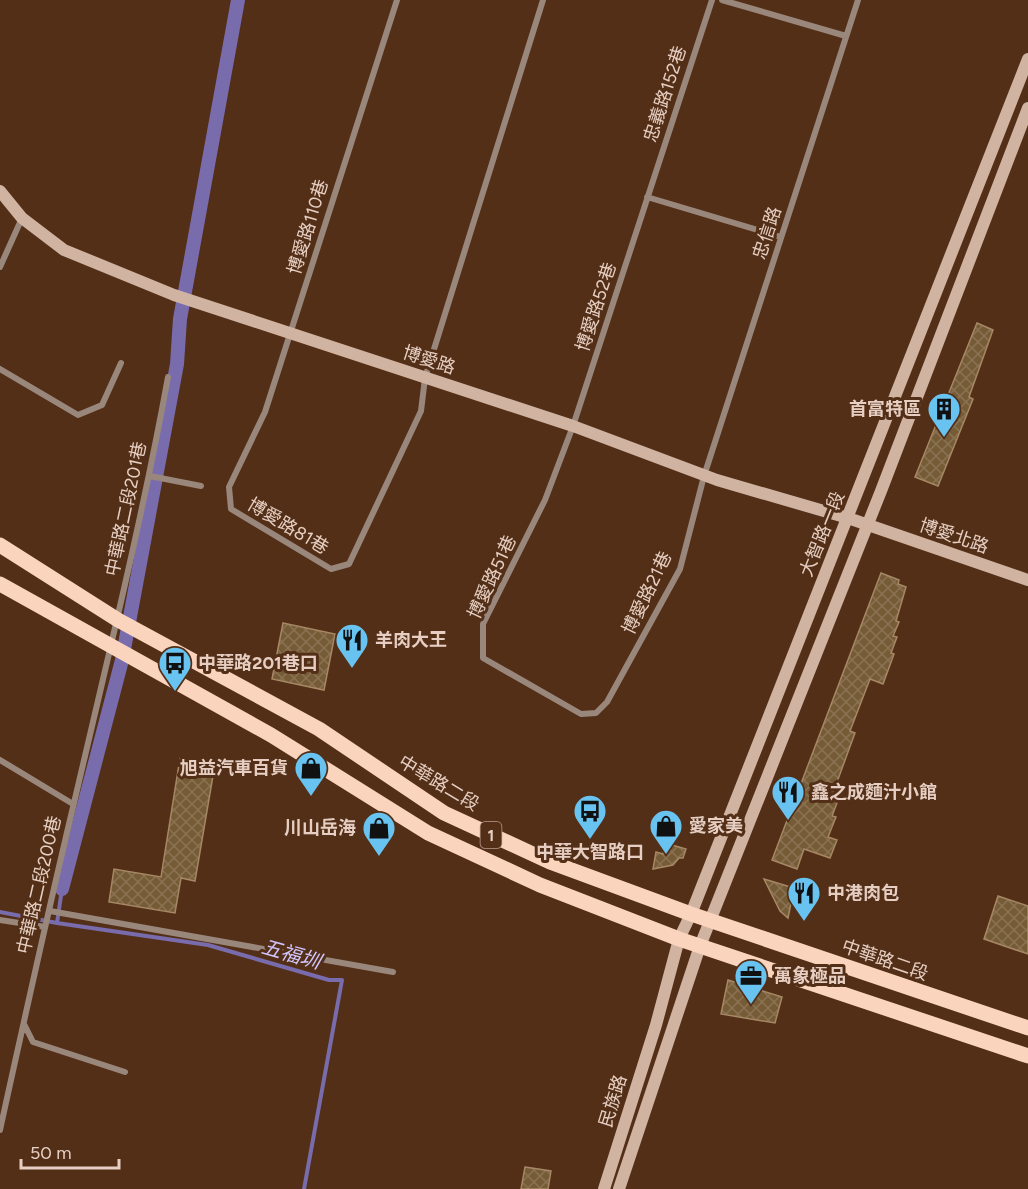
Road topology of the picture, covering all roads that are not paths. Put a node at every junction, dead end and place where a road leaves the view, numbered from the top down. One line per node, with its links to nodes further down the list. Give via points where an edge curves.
1 (397, 0): 14 (street, 博愛路110巷)
2 (543, 0): 18 (street)
3 (711, 0): 10 (street, 忠義路152巷)
4 (722, 0): 6 (street)
5 (858, 0): 6 (street, 忠信路)
6 (846, 36): 12 (street, 忠信路)
7 (1028, 58): 23 (street, 大智路一段)
8 (1028, 108): 24 (street)
9 (0, 191): 11 (street, 博愛路)
10 (647, 197): 12 (street); 19 (street, 博愛路52巷)
11 (22, 218): 13 (street); 14 (street, 博愛路, via 64,250 174,295)
12 (782, 237): 21 (street, 忠信路)
13 (0, 267)
14 (290, 334): 18 (street, 博愛路); 18 (street, 博愛路81巷, via 265,412 229,487 231,509 331,569 349,564 421,411)
15 (121, 363): 16 (street, via 102,405 78,416)
16 (0, 369)
17 (168, 377): 20 (street, 中華路二段201巷)
18 (425, 378): 19 (street, 博愛路)
19 (573, 426): 21 (street, 博愛路); 30 (street, 博愛路51巷, via 545,500 483,624 483,658 581,714)
20 (150, 476): 22 (street); 28 (street, 中華路二段201巷)
21 (704, 476): 23 (street, 博愛路); 30 (street, 博愛路21巷, via 680,569 607,702)
22 (201, 486)
23 (848, 518): 24 (street, 博愛路); 34 (street, 大智路一段)
24 (867, 525): 26 (street, 博愛北路); 36 (street)
25 (0, 545): 28 (main road, 中華路二段 / 1)
26 (1028, 580)
27 (0, 584): 29 (main road, 1)
28 (118, 620): 29 (street, 中華路二段201巷); 34 (main road, 中華路二段 / 1, via 319,729 444,813 550,862)
29 (111, 647): 32 (street, 中華路二段200巷); 38 (main road, 1, via 271,735 428,833 540,885)
30 (596, 713)
31 (0, 760): 32 (street)
32 (73, 804): 33 (street, 中華路二段200巷)
33 (50, 911): 37 (street, 中華路二段200巷); 40 (street)
34 (691, 914): 36 (main road, 中華路二段 / 1); 38 (street, 大智路一段)
35 (0, 920): 37 (street)
36 (711, 921): 39 (street); 43 (main road, 中華路二段 / 1)
37 (45, 927): 41 (street, 中華路二段200巷)
38 (679, 939): 39 (main road, 1); 42 (street, 大智路一段)
39 (700, 946): 44 (main road, 1); 48 (street, 民族路)
40 (393, 972)
41 (24, 1022): 45 (street, via 33,1042); 46 (street, 中華路二段200巷)
42 (656, 1025): 47 (street, 民族路)
43 (1028, 1028)
44 (1028, 1056)
45 (125, 1072)
46 (0, 1130)
47 (604, 1189)
48 (619, 1189)

